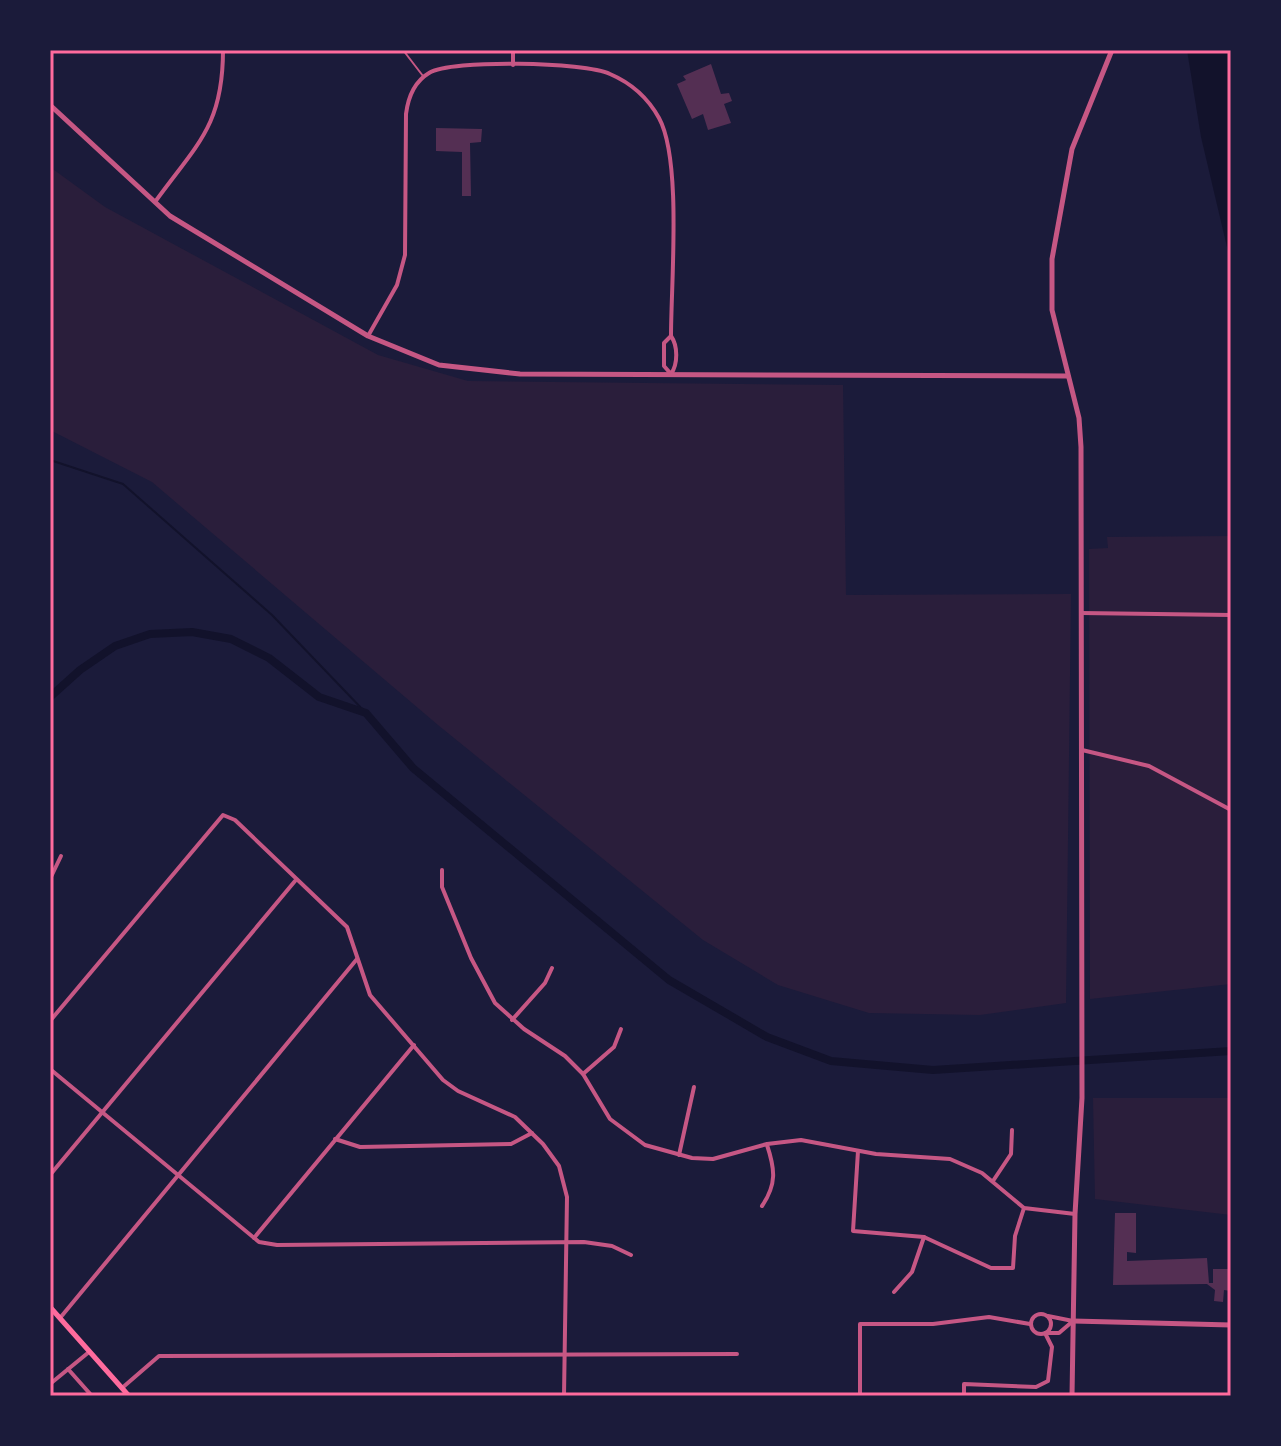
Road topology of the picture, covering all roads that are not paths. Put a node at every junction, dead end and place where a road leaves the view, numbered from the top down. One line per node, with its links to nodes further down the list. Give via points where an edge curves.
1 (223, 50): 8 (street, via 216,116)
2 (403, 50): 6 (lane)
3 (513, 50): 5 (street)
4 (1112, 50): 12 (street, via 1072,149 1052,259 1052,310)
5 (513, 65): 6 (street, via 447,66); 10 (street, via 599,70 633,87 658,116 672,162)
6 (424, 76): 9 (street, via 406,114 400,278)
7 (50, 105): 8 (street)
8 (153, 204): 9 (street)
9 (368, 336): 11 (street, via 439,365 483,373)
10 (671, 336): 11 (street, via 676,367); 11 (street, via 664,343 664,366)
11 (671, 374): 12 (street)
12 (1068, 376): 13 (street, via 1081,447)
13 (1081, 613): 14 (street); 15 (street)
14 (1231, 615)
15 (1080, 750): 16 (street, via 1149,766); 42 (street, via 1082,1098)
16 (1231, 810)
17 (61, 856): 19 (street)
18 (442, 870): 23 (street, via 442,887 471,958 495,1003)
19 (50, 879)
20 (295, 881): 21 (street, via 347,927); 24 (street, via 247,830 223,815); 30 (street)
21 (357, 959): 26 (street, via 370,995); 38 (street)
22 (552, 968): 23 (street)
23 (512, 1020): 28 (street)
24 (50, 1021)
25 (621, 1029): 28 (street, via 614,1047)
26 (414, 1045): 32 (street, via 450,1086 506,1111); 33 (street)
27 (50, 1069): 30 (street)
28 (583, 1074): 36 (street, via 621,1130 645,1145)
29 (694, 1087): 36 (street)
30 (102, 1113): 37 (street); 38 (street)
31 (1012, 1130): 39 (street, via 1011,1154)
32 (532, 1133): 33 (street, via 511,1144 360,1147); 45 (street, via 551,1153 563,1179)
33 (335, 1139): 44 (street)
34 (767, 1144): 35 (street, via 801,1140); 36 (street, via 713,1159); 40 (street, via 774,1180)
35 (858, 1151): 39 (street, via 950,1159); 43 (street, via 853,1231)
36 (679, 1155)
37 (50, 1175)
38 (178, 1175): 44 (street); 50 (street)
39 (993, 1181): 41 (street)
40 (762, 1206)
41 (1024, 1208): 42 (street); 43 (street, via 1013,1268 991,1268)
42 (1075, 1214): 51 (street)
43 (924, 1237): 47 (street, via 912,1272)
44 (254, 1238): 45 (street, via 277,1245)
45 (566, 1243): 46 (street, via 601,1244); 56 (street)
46 (631, 1255)
47 (894, 1292)
48 (50, 1307): 50 (main road)
49 (1048, 1316): 51 (street); 52 (street, via 1038,1314); 54 (street, via 1051,1325)
50 (60, 1318): 55 (main road)
51 (1073, 1321): 53 (street); 54 (street, via 1059,1333); 66 (street)
52 (1030, 1324): 54 (street, via 1035,1333); 64 (street, via 989,1317 860,1324)
53 (1231, 1325)
54 (1045, 1333): 65 (street, via 1052,1347 1048,1381 1036,1387 964,1384)
55 (89, 1352): 58 (street); 60 (main road)
56 (565, 1354): 57 (street); 60 (street, via 159,1356); 63 (street)
57 (737, 1354)
58 (68, 1369): 59 (street); 61 (street)
59 (50, 1384)
60 (122, 1388): 62 (main road)
61 (92, 1396)
62 (129, 1396)
63 (564, 1396)
64 (860, 1396)
65 (964, 1396)
66 (1072, 1396)

